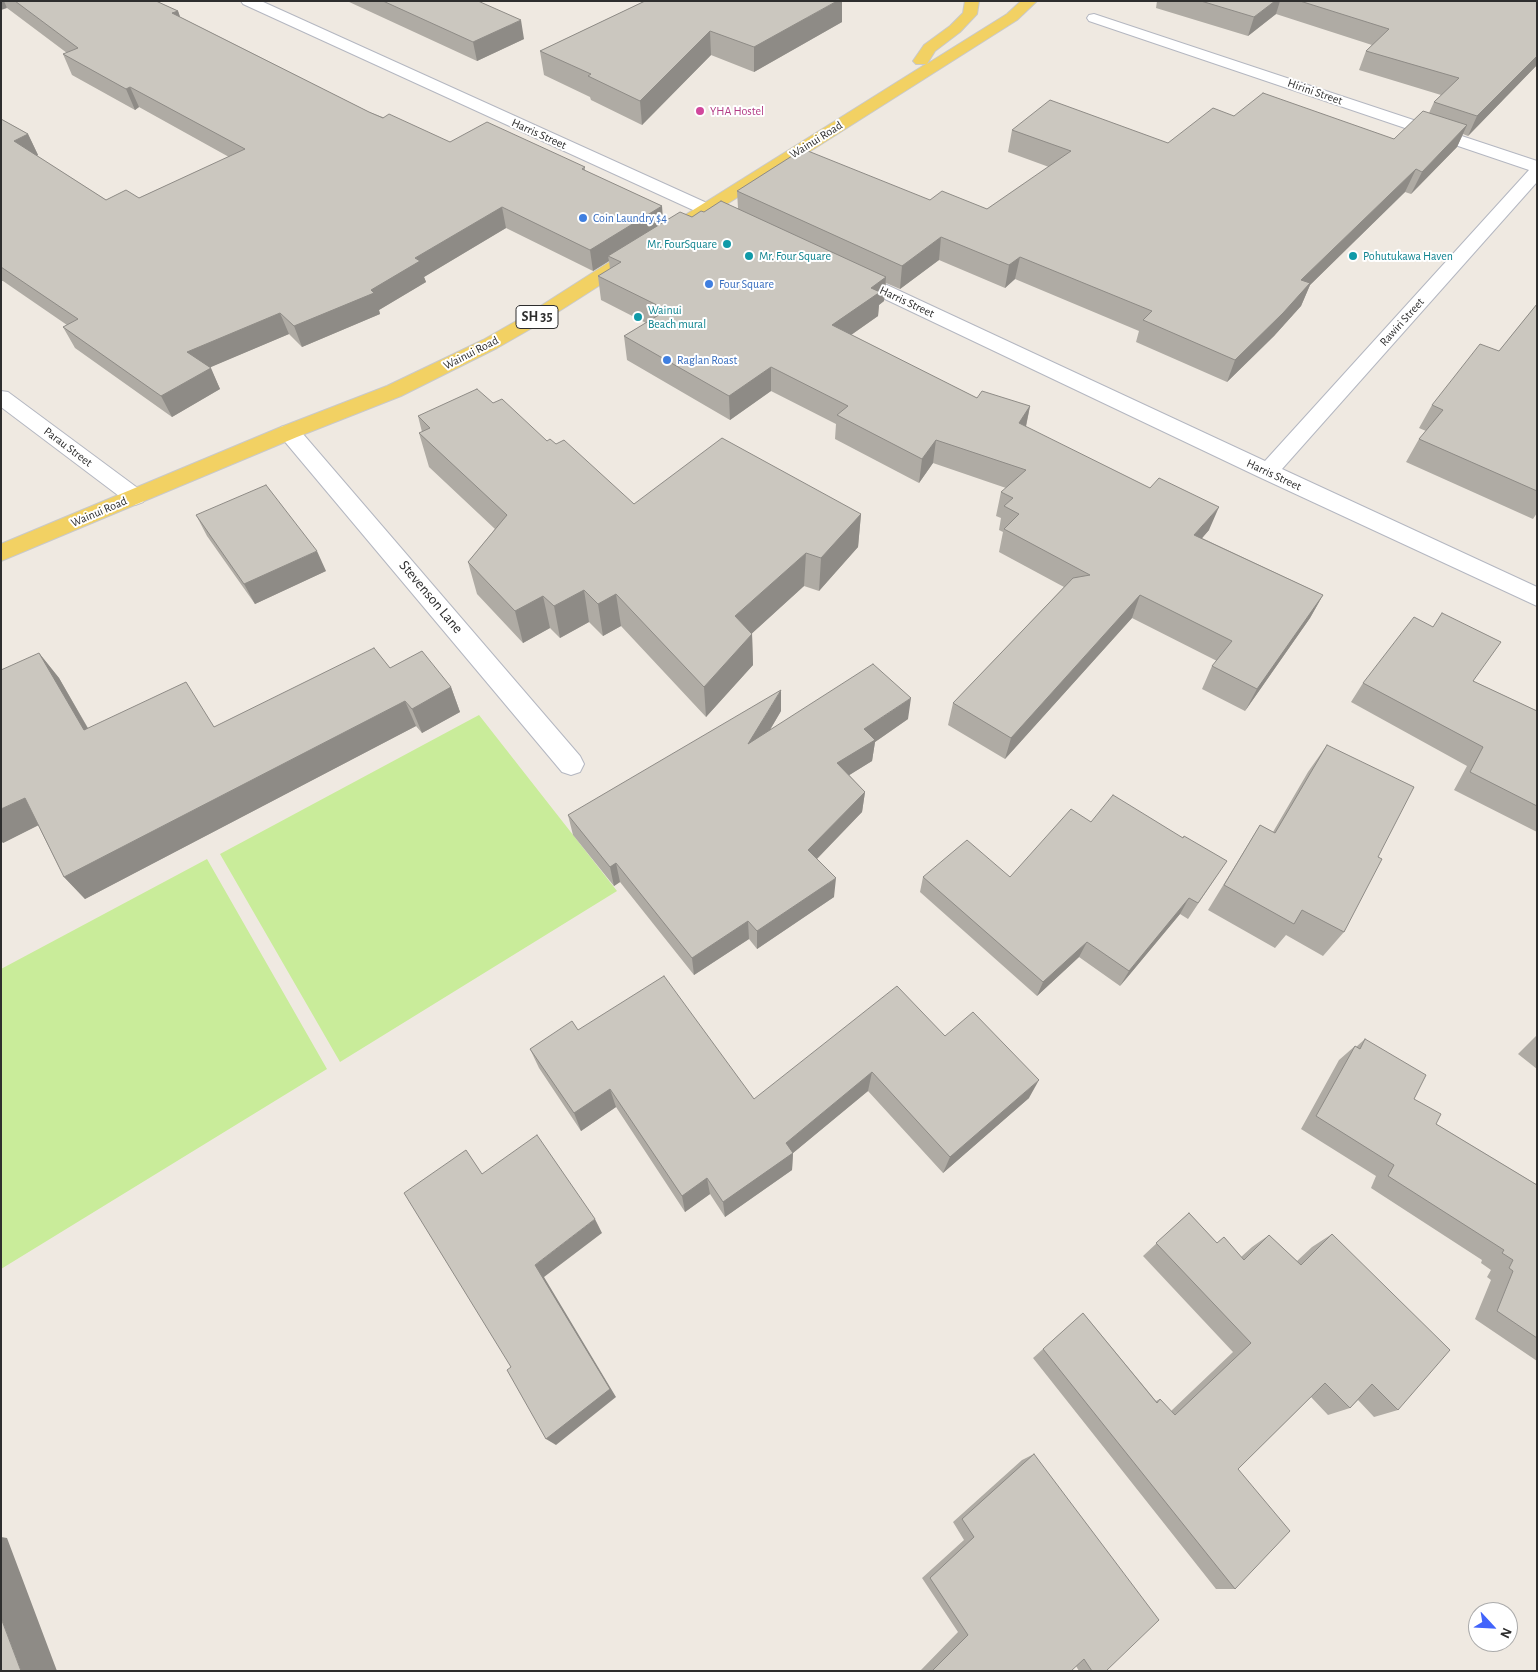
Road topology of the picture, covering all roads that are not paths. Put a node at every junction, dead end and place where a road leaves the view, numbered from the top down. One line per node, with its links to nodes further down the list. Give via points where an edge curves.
1 (248, 1): 7 (street, Harris Street)
2 (972, 1): 5 (main road, via 970,14 929,48)
3 (1030, 1): 5 (main road, Wainui Road / SH 35, via 1012,18)
4 (1094, 18): 6 (street, Hirini Street)
5 (908, 82): 7 (main road, Wainui Road / SH 35)
6 (1537, 169): 12 (street, Rawiri Street)
7 (706, 209): 8 (street, Harris Street); 11 (main road, Wainui Road / SH 35, via 490,344 394,391)
8 (754, 230)
9 (835, 268): 12 (street, Harris Street)
10 (1, 397): 13 (street, Parau Street)
11 (289, 432): 13 (main road, Wainui Road / SH 35); 16 (street, Stevenson Lane)
12 (1267, 472): 15 (street, Harris Street)
13 (135, 497): 14 (main road, Wainui Road / SH 35)
14 (1, 553)
15 (1537, 597)
16 (572, 764)

